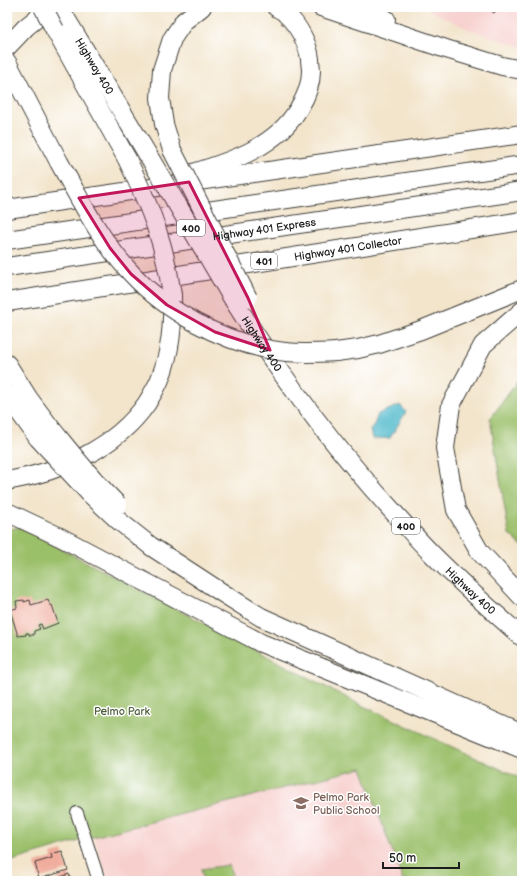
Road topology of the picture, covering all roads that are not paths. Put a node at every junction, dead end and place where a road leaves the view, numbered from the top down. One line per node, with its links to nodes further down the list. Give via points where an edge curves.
1 (43, 7): 7 (highway, bridge)
2 (51, 7): 8 (highway, via 26,27)
3 (202, 7): 21 (highway, bridge, via 184,21 172,39 162,70 160,98 172,150)
4 (276, 7): 15 (highway, via 286,13 298,28 309,50 311,71 308,86 304,100 289,123 265,144 241,156 171,180)
5 (321, 7): 9 (highway)
6 (361, 7): 9 (highway)
7 (61, 20): 21 (highway, Highway 400 / 400, bridge); 27 (highway, bridge, via 138,182 157,228 168,271 173,318 167,360 160,381 139,414 104,445)
8 (7, 47)
9 (446, 49): 11 (highway)
10 (7, 62): 20 (highway, bridge, via 59,162 110,248 131,274 167,306 215,332 272,350 304,353 358,349 421,330)
11 (522, 70)
12 (522, 134): 15 (highway)
13 (522, 165): 18 (highway)
14 (522, 191): 19 (highway, Highway 401 Express)
15 (124, 192): 16 (highway)
16 (7, 208)
17 (522, 221): 22 (highway, Highway 401 Collector / 401)
18 (7, 240)
19 (7, 267)
20 (522, 289)
21 (241, 300): 32 (highway, Highway 400 / 400, via 277,366 328,436 375,493 430,552)
22 (7, 302)
23 (522, 311): 31 (highway, via 483,345 451,405 445,448 456,510 480,552)
24 (7, 364): 26 (highway, via 29,399)
25 (7, 394): 26 (highway)
26 (44, 433): 33 (highway, bridge, via 79,463 154,544 221,592 261,617)
27 (54, 469): 28 (highway); 29 (highway)
28 (7, 471)
29 (7, 481)
30 (7, 512): 34 (highway, via 60,537 261,643)
31 (522, 597)
32 (522, 637)
33 (522, 734)
34 (522, 749)
35 (77, 813): 36 (street)
36 (99, 881)

